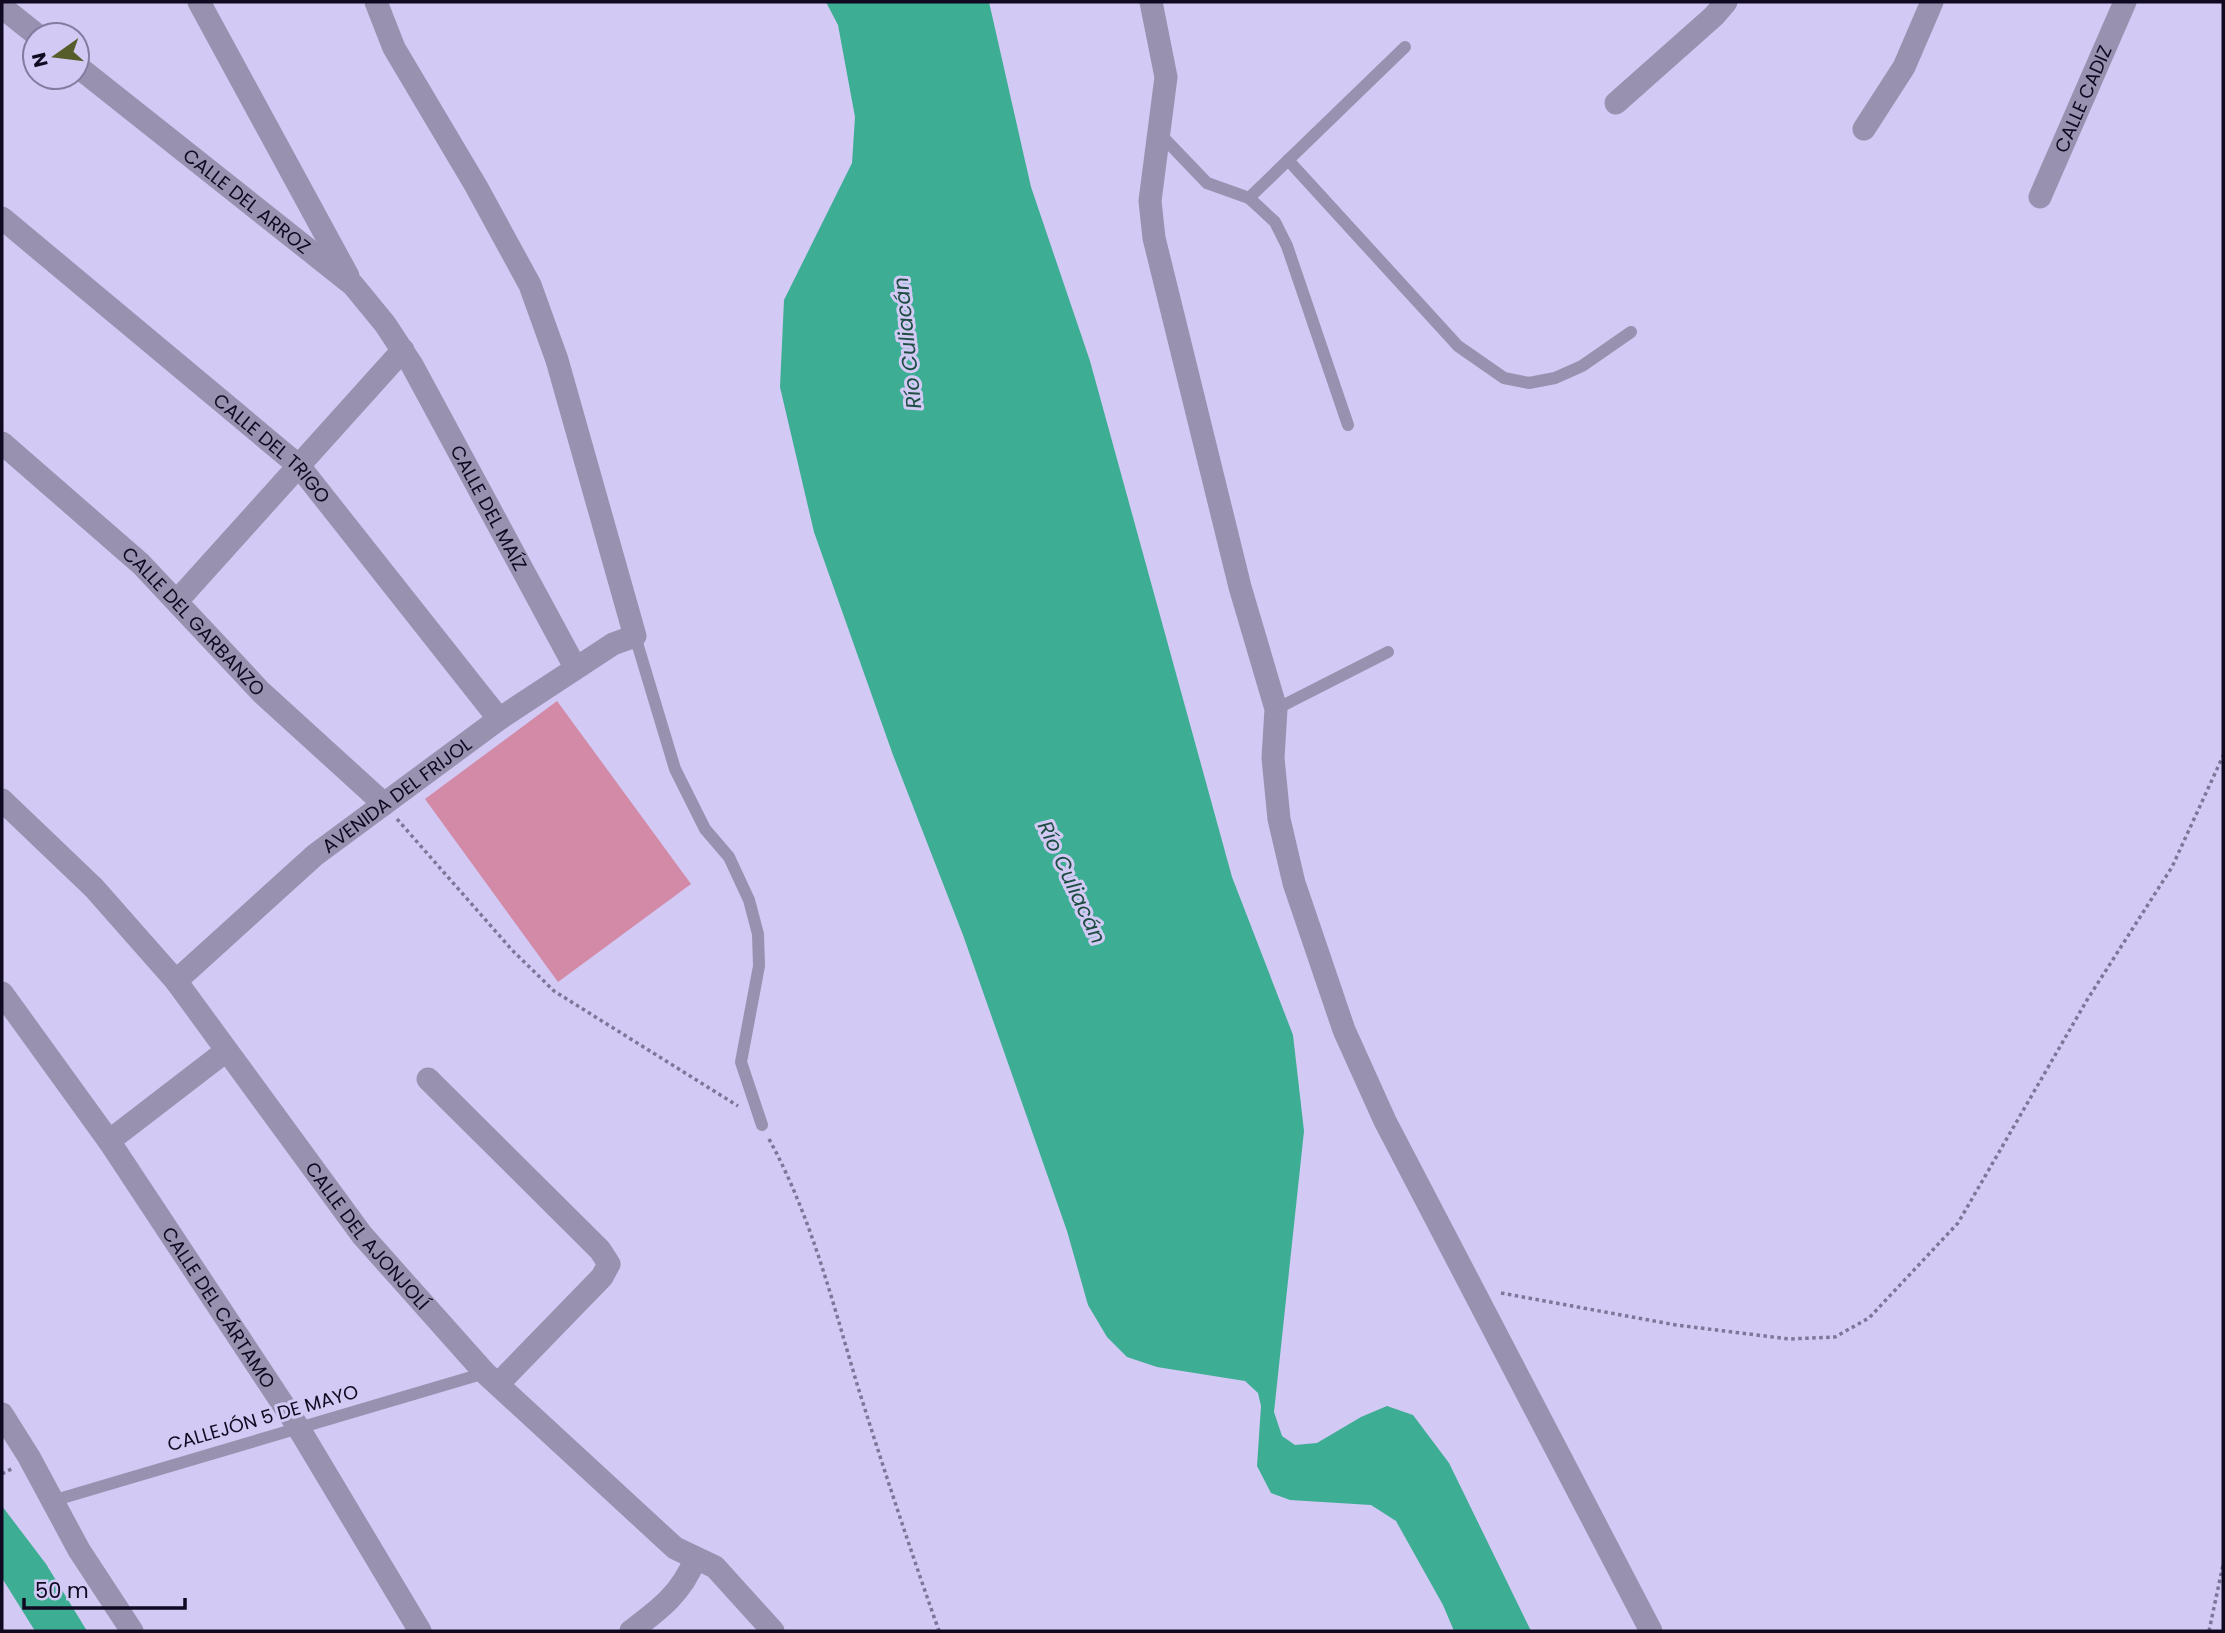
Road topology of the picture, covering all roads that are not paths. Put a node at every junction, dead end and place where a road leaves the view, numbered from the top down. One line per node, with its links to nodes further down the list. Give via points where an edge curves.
1 (199, 2): 18 (street)
2 (376, 2): 25 (street, via 394,48 530,285)
3 (1151, 2): 13 (street, via 1166,77)
4 (1726, 2): 11 (street)
5 (1932, 2): 12 (street, via 1904,67)
6 (2125, 2): 15 (street, CALLE CADIZ)
7 (2, 7): 8 (street)
8 (21, 22)
9 (1405, 47): 14 (lane)
10 (91, 77): 18 (street, CALLE DEL ARROZ)
11 (1616, 103)
12 (1864, 129)
13 (1157, 131): 16 (lane, via 1207,183); 28 (street, via 1150,201 1154,238 1240,587)
14 (1288, 160): 16 (lane); 19 (lane, via 1458,346 1504,378 1529,383 1555,377 1582,366)
15 (2040, 197)
16 (1249, 198): 21 (lane, via 1275,222 1287,246)
17 (2, 218): 23 (street, CALLE DEL TRIGO)
18 (353, 285): 20 (street, CALLE DEL ARROZ)
19 (1631, 332)
20 (403, 350): 23 (street); 27 (street, CALLE DEL MAÍZ)
21 (1348, 425)
22 (2, 443): 24 (street, CALLE DEL GARBANZO, via 91,518)
23 (299, 466): 24 (street); 29 (street, CALLE DEL TRIGO)
24 (177, 601): 31 (street, CALLE DEL GARBANZO, via 261,692)
25 (635, 636): 27 (street, AVENIDA DEL FRIJOL, via 613,643); 36 (lane, via 675,769 705,830 729,857 749,900 758,934 759,967 741,1062)
26 (1388, 652): 28 (lane)
27 (575, 667): 29 (street, AVENIDA DEL FRIJOL)
28 (1276, 709): 47 (street, via 1273,758 1279,819 1294,883 1340,1018 1385,1121)
29 (499, 719): 31 (street, AVENIDA DEL FRIJOL)
30 (2, 800): 32 (street, CALLE DEL AJONJOLÍ, via 93,888)
31 (384, 804): 32 (street, AVENIDA DEL FRIJOL, via 315,855)
32 (176, 981): 34 (street, CALLE DEL AJONJOLÍ)
33 (2, 993): 37 (street, CALLE DEL CÁRTAMO)
34 (226, 1051): 37 (street); 38 (street, CALLE DEL AJONJOLÍ, via 362,1235)
35 (428, 1079): 38 (street, via 609,1264 602,1277)
36 (762, 1125)
37 (109, 1141): 40 (street, CALLE DEL CÁRTAMO)
38 (492, 1378): 40 (lane, CALLEJÓN 5 DE MAYO); 42 (street, CALLE DEL AJONJOLÍ, via 675,1548)
39 (2, 1415): 41 (street)
40 (298, 1427): 41 (lane, CALLEJÓN 5 DE MAYO); 44 (street, CALLE DEL CÁRTAMO)
41 (52, 1501): 43 (street)
42 (695, 1559): 45 (street, via 687,1580 666,1605); 46 (street, CALLE DEL AJONJOLÍ, via 715,1567)
43 (132, 1631)
44 (420, 1631)
45 (631, 1631)
46 (773, 1631)
47 (1651, 1631)

